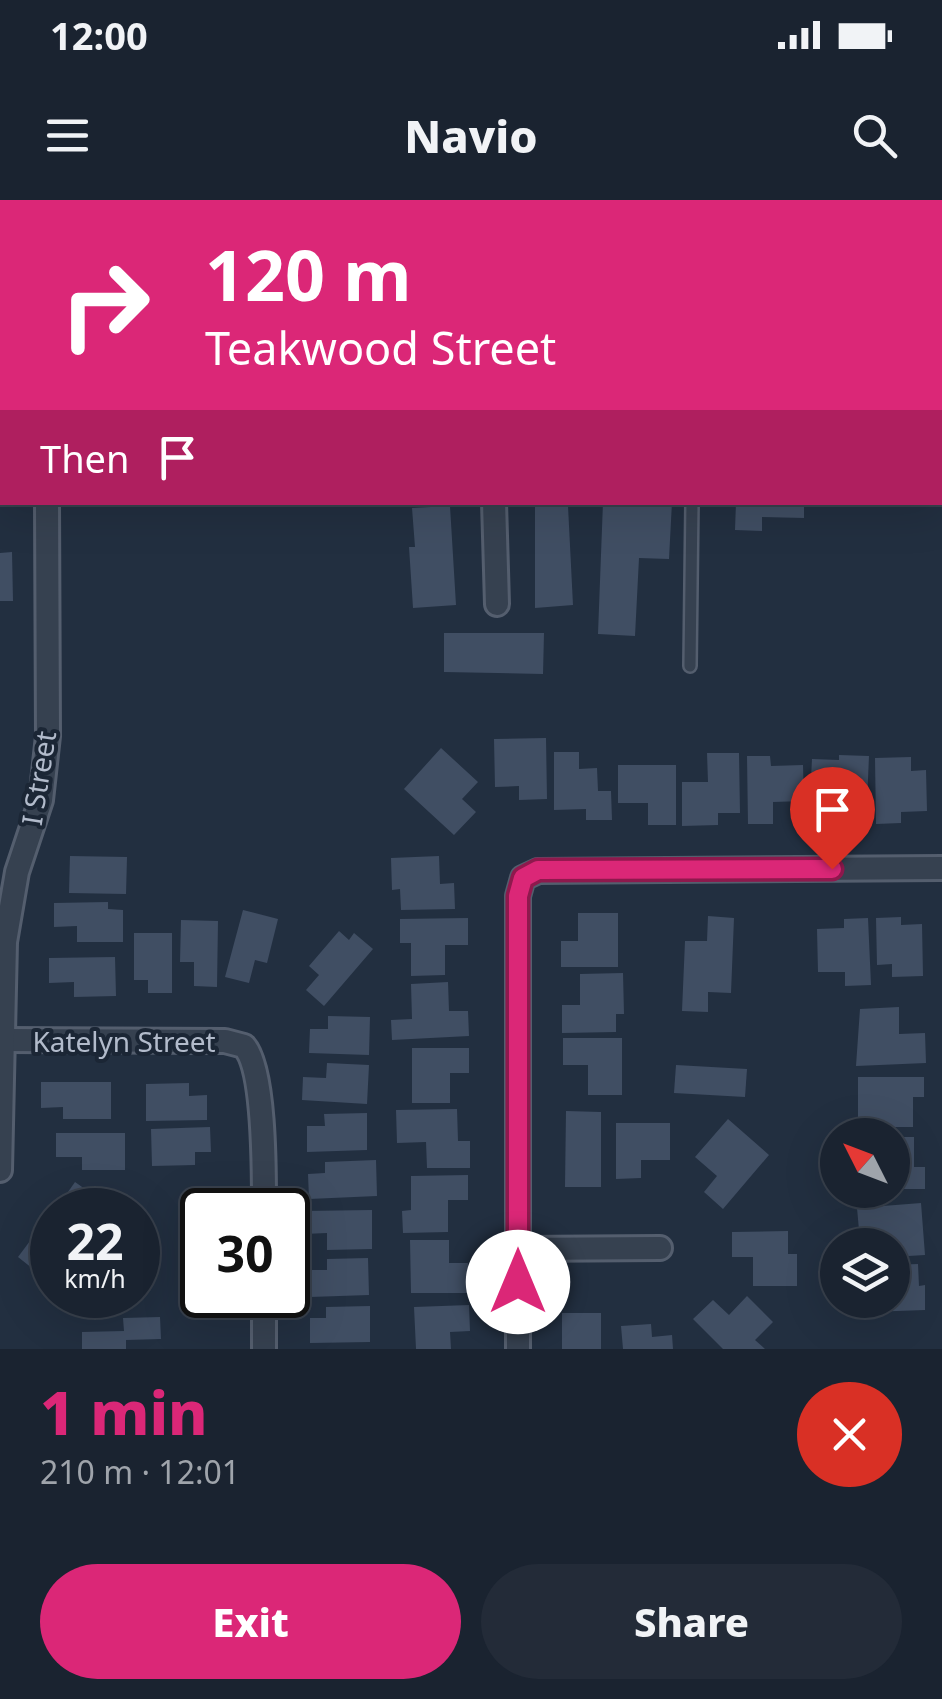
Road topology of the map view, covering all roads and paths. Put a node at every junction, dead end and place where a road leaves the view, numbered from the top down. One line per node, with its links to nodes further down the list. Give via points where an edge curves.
1 (47, 505): 7 (street, I Street, via 48,736)
2 (494, 505): 4 (street)
3 (692, 505): 5 (lane)
4 (497, 604)
5 (690, 666)
6 (0, 846): 7 (street)
7 (26, 846): 9 (street, I Street, via 5,942)
8 (942, 868): 13 (street, via 538,870 523,878)
9 (3, 1040): 10 (street, I Street); 11 (street, Katelyn Street, via 244,1046 254,1063)
10 (0, 1170)
11 (264, 1188)
12 (660, 1248): 13 (street)
13 (518, 1249): 16 (street)
14 (264, 1318): 15 (street)
15 (264, 1349)
16 (518, 1349)

